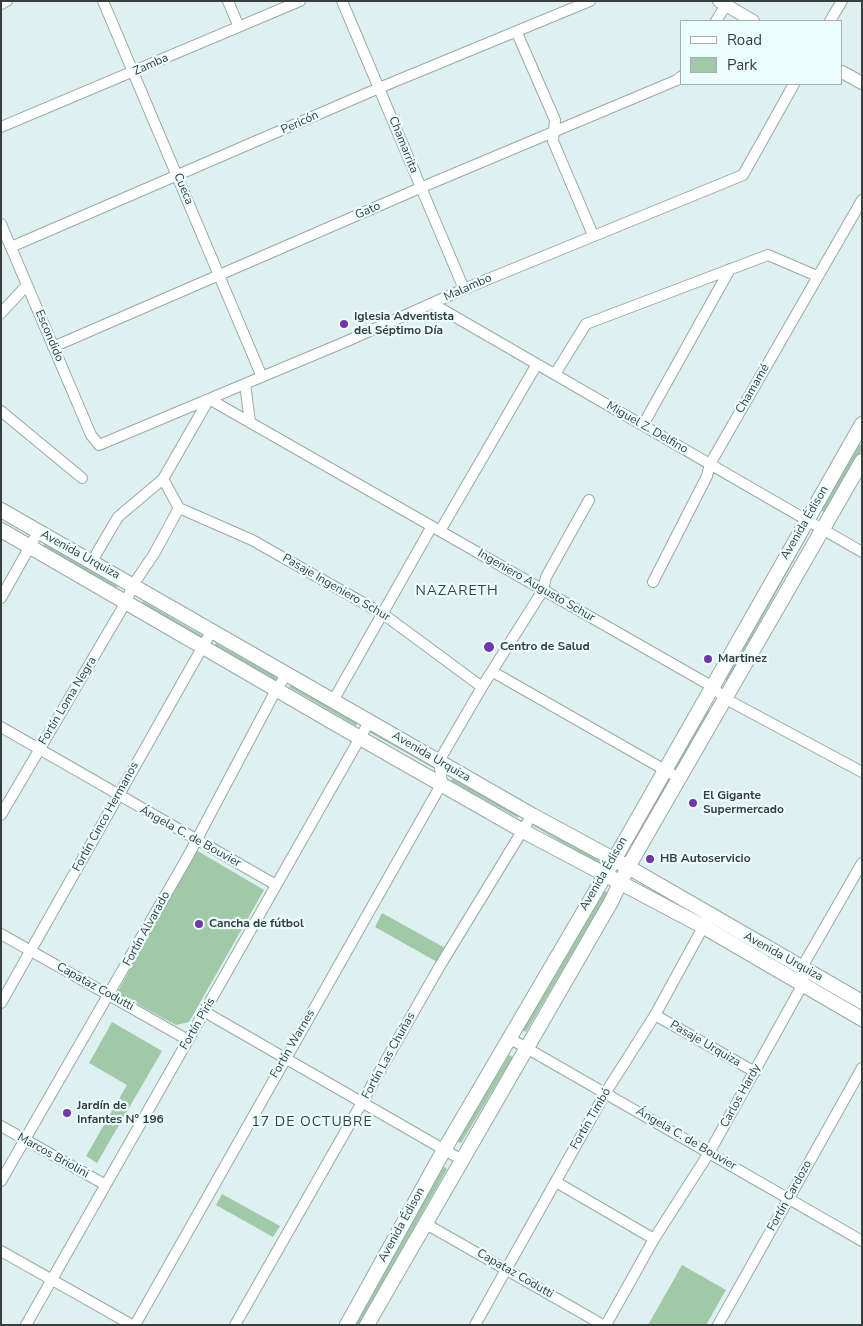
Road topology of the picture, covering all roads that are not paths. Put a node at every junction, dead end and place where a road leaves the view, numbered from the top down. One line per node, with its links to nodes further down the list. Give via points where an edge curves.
1 (7, 1): 9 (street)
2 (103, 1): 15 (street, Cueca)
3 (228, 1): 13 (street)
4 (300, 1): 13 (street, Zamba)
5 (342, 1): 20 (street, Chamarrita)
6 (590, 1): 14 (street, Pericón)
7 (842, 1): 12 (street)
8 (722, 3): 10 (street); 11 (street)
9 (1, 4)
10 (716, 20)
11 (752, 20)
12 (831, 20)
13 (238, 26): 15 (street, Zamba)
14 (517, 33): 20 (street, Pericón); 22 (street, via 555,120)
15 (133, 73): 21 (street, Zamba); 23 (street, Cueca)
16 (843, 73): 18 (street)
17 (680, 78): 22 (street, Gato)
18 (862, 83)
19 (793, 85): 27 (street, Malambo, via 743,175)
20 (379, 88): 23 (street, Pericón); 24 (street, Chamarrita)
21 (1, 127)
22 (555, 132): 24 (street, Gato); 27 (street, via 553,141)
23 (177, 177): 28 (street, Pericón); 30 (street, Cueca)
24 (420, 188): 30 (street, Gato); 33 (street, Chamarrita)
25 (862, 200): 31 (street, Chamamé)
26 (1, 224): 28 (street, Escondido)
27 (592, 235): 33 (street, Malambo)
28 (11, 247): 32 (street, Escondido)
29 (730, 269): 31 (street, via 768,255); 38 (street, via 586,324); 44 (street)
30 (219, 276): 36 (street, Gato); 39 (street, Cueca)
31 (817, 276): 48 (street, Chamamé)
32 (27, 286): 35 (street); 36 (street, Escondido)
33 (464, 289): 34 (street, Malambo)
34 (433, 304): 37 (street, Miguel Z. Delfino); 39 (street, Malambo)
35 (1, 313)
36 (53, 347): 46 (street, Escondido, via 91,436)
37 (537, 364): 38 (street, Miguel Z. Delfino); 55 (street)
38 (555, 374): 44 (street, Miguel Z. Delfino)
39 (262, 377): 40 (street, Malambo)
40 (245, 384): 41 (street, Malambo); 43 (street)
41 (209, 399): 43 (street, Ingeniero Augusto Schur); 46 (street, Malambo); 50 (street)
42 (1, 411): 49 (street)
43 (250, 422): 55 (street, Ingeniero Augusto Schur)
44 (643, 425): 48 (street, Miguel Z. Delfino)
45 (861, 426): 54 (main road, Avenida Édison)
46 (99, 446)
47 (862, 462): 56 (main road, Avenida Édison)
48 (710, 464): 54 (street, Miguel Z. Delfino); 62 (street, Chamamé, via 707,476)
49 (82, 478)
50 (163, 479): 52 (street); 61 (street, via 118,517)
51 (589, 500): 64 (street, via 546,577)
52 (179, 508): 63 (street, Fortín Loma Negra); 67 (street, Pasaje Ingeniero Schur, via 252,540)
53 (1, 510): 58 (main road, Avenida Urquiza)
54 (806, 520): 56 (street, Miguel Z. Delfino); 73 (main road, Avenida Édison)
55 (436, 529): 64 (street, Ingeniero Augusto Schur); 67 (street)
56 (821, 529): 60 (street, Miguel Z. Delfino); 75 (main road, Avenida Édison)
57 (1, 530): 59 (main road, Avenida Urquiza)
58 (38, 532): 59 (street); 61 (main road, Avenida Urquiza)
59 (30, 547): 65 (street); 66 (main road, Avenida Urquiza)
60 (862, 552)
61 (92, 561): 63 (main road, Avenida Urquiza)
62 (653, 582)
63 (133, 585): 66 (street, Fortín Loma Negra); 68 (main road, Avenida Urquiza)
64 (543, 590): 70 (street); 73 (street, Ingeniero Augusto Schur)
65 (1, 598)
66 (126, 602): 69 (main road, Avenida Urquiza); 80 (street, Fortín Loma Negra)
67 (383, 614): 72 (street, Pasaje Ingeniero Schur); 76 (street)
68 (211, 632): 69 (street, Fortín Cinco Hermanos); 71 (main road, Avenida Urquiza)
69 (202, 647): 74 (main road, Avenida Urquiza); 86 (street, Fortín Cinco Hermanos)
70 (493, 672): 72 (street); 82 (street)
71 (287, 674): 74 (street, Fortín Alvarado); 76 (main road, Avenida Urquiza)
72 (482, 687): 81 (street)
73 (713, 687): 75 (street, Ingeniero Augusto Schur); 82 (main road, Avenida Édison)
74 (276, 690): 79 (main road, Avenida Urquiza); 90 (street, Fortín Alvarado)
75 (724, 698): 83 (street, Ingeniero Augusto Schur); 84 (main road, Avenida Édison)
76 (333, 701): 77 (main road, Avenida Urquiza)
77 (369, 722): 79 (street, Fortín Piris); 81 (main road, Avenida Urquiza)
78 (1, 728): 80 (street, Ángela C. de Bouvier)
79 (360, 738): 85 (main road, Avenida Urquiza); 96 (street, Fortín Piris)
80 (39, 749): 86 (street, Ángela C. de Bouvier); 87 (street, Fortín Loma Negra)
81 (439, 761): 85 (street); 88 (main road, Avenida Urquiza)
82 (665, 771): 84 (street); 91 (main road, Avenida Édison)
83 (862, 772)
84 (679, 778): 93 (main road, Avenida Édison)
85 (442, 783): 89 (main road, Avenida Urquiza); 111 (street, Fortín Warnes)
86 (118, 796): 90 (street, Ángela C. de Bouvier); 99 (street, Fortín Cinco Hermanos)
87 (1, 815)
88 (532, 815): 89 (street, Fortín Las Chuñas); 91 (main road, Avenida Urquiza)
89 (523, 830): 94 (main road, Avenida Urquiza); 115 (street, Fortín Las Chuñas, via 444,958)
90 (196, 840): 96 (street, Ángela C. de Bouvier); 102 (street, Fortín Alvarado)
91 (614, 860): 93 (main road, Avenida Urquiza); 94 (main road, Avenida Édison)
92 (862, 863): 100 (street)
93 (628, 867): 95 (main road, Avenida Édison); 97 (main road, Avenida Urquiza)
94 (604, 875): 95 (main road, Avenida Urquiza); 108 (main road, Avenida Édison)
95 (621, 884): 97 (main road, Avenida Urquiza); 110 (main road, Avenida Édison)
96 (276, 885): 105 (street, Fortín Piris)
97 (706, 921): 100 (main road, Avenida Urquiza); 101 (main road, Avenida Urquiza); 106 (street, Fortín Timbó)
98 (1, 934): 99 (street, Capataz Codutti)
99 (31, 951): 102 (street, Capataz Codutti); 103 (street, Fortín Cinco Hermanos)
100 (802, 967): 101 (street); 104 (main road, Avenida Urquiza)
101 (803, 984): 107 (main road, Avenida Urquiza); 113 (street, Carlos Hardy)
102 (109, 995): 109 (street, Capataz Codutti); 117 (street, Fortín Alvarado)
103 (1, 1002)
104 (862, 1002)
105 (205, 1012): 109 (street, Fortín Piris); 111 (street)
106 (655, 1015): 113 (street, Pasaje Urquiza); 114 (street, Fortín Timbó)
107 (862, 1019)
108 (509, 1038): 110 (street, Ángela C. de Bouvier); 118 (main road, Avenida Édison)
109 (188, 1040): 123 (street, Fortín Piris)
110 (526, 1048): 114 (street, Ángela C. de Bouvier); 120 (main road, Avenida Édison)
111 (285, 1058): 115 (street); 132 (street, Fortín Warnes)
112 (862, 1068): 124 (street, Fortín Cardozo)
113 (754, 1072): 119 (street, Carlos Hardy)
114 (606, 1092): 119 (street, Ángela C. de Bouvier); 122 (street, Fortín Timbó)
115 (363, 1103): 118 (street); 133 (street, Fortín Las Chuñas)
116 (1, 1126): 117 (street, Marcos Briolini)
117 (24, 1140): 121 (street, Fortín Alvarado); 123 (street, Marcos Briolini)
118 (444, 1150): 120 (street); 134 (main road, Avenida Édison)
119 (709, 1153): 124 (street, Ángela C. de Bouvier); 126 (street, Carlos Hardy)
120 (462, 1160): 125 (main road, Avenida Édison)
121 (1, 1181)
122 (556, 1182): 126 (street); 129 (street, Fortín Timbó)
123 (104, 1184): 130 (street, Fortín Piris)
124 (789, 1198): 127 (street, Ángela C. de Bouvier); 138 (street, Fortín Cardozo)
125 (426, 1224): 129 (street, Capataz Codutti); 135 (main road, Avenida Édison)
126 (654, 1239): 137 (street, Carlos Hardy)
127 (862, 1241)
128 (1, 1251): 130 (street)
129 (507, 1269): 136 (street, Fortín Timbó); 137 (street, Capataz Codutti)
130 (51, 1280): 131 (street, Fortín Piris); 132 (street)
131 (26, 1325)
132 (133, 1325)
133 (235, 1325)
134 (347, 1325)
135 (367, 1325)
136 (474, 1325)
137 (604, 1325)
138 (718, 1325)

